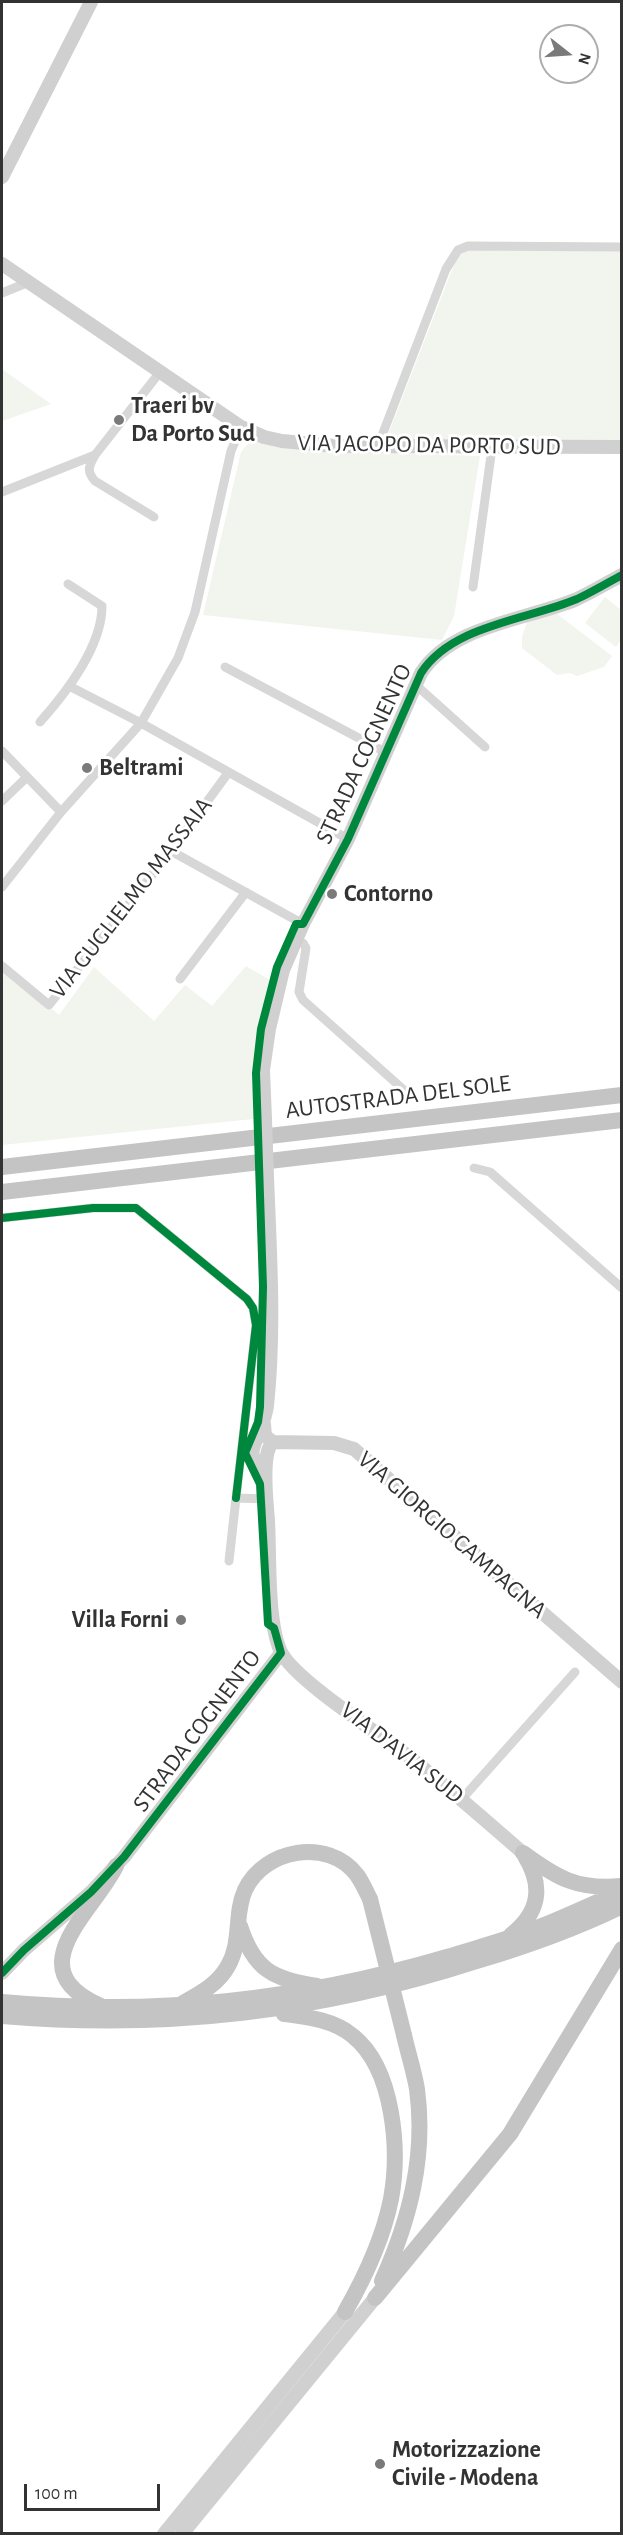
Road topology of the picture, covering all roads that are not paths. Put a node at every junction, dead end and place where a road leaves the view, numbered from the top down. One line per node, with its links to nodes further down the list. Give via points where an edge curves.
1 (91, 2): 2 (street)
2 (2, 177)
3 (621, 247): 9 (street, via 495,244 458,250 446,269)
4 (2, 264): 5 (street, VIA JACOPO DA PORTO SUD)
5 (28, 282): 6 (street); 7 (street, VIA JACOPO DA PORTO SUD)
6 (2, 293)
7 (160, 372): 8 (street, VIA JACOPO DA PORTO SUD); 12 (street)
8 (241, 427): 9 (street, VIA JACOPO DA PORTO SUD, via 282,441); 22 (street, via 231,451 187,635)
9 (378, 446): 11 (street, VIA JACOPO DA PORTO SUD)
10 (621, 447): 11 (street, VIA JACOPO DA PORTO SUD)
11 (492, 448): 17 (street)
12 (95, 455): 13 (street); 14 (street, via 89,466 95,481)
13 (2, 492)
14 (154, 517)
15 (621, 575): 19 (street, STRADA COGNENTO, via 577,599 447,646 430,659)
16 (68, 584): 20 (street, via 102,606 102,622)
17 (473, 587)
18 (225, 667): 25 (street)
19 (417, 686): 23 (street, STRADA COGNENTO); 25 (street, STRADA COGNENTO)
20 (71, 687): 21 (street); 22 (street)
21 (40, 722)
22 (141, 723): 26 (street); 30 (street)
23 (485, 747)
24 (2, 751): 27 (street)
25 (385, 752): 31 (street, STRADA COGNENTO)
26 (228, 773): 31 (street); 32 (street, VIA GUGLIELMO MASSAIA)
27 (27, 777): 28 (street); 30 (street)
28 (5, 790): 29 (street)
29 (2, 801)
30 (61, 812): 33 (street)
31 (348, 839): 35 (street, STRADA COGNENTO)
32 (171, 851): 34 (street); 37 (street, VIA GUGLIELMO MASSAIA, via 49,1005)
33 (2, 887)
34 (246, 892): 35 (street); 38 (street)
35 (298, 921): 36 (street, STRADA COGNENTO)
36 (295, 941): 39 (street, via 306,948 299,992 303,1000); 47 (street, STRADA COGNENTO, bridge, via 283,970 263,1070 272,1287)
37 (2, 966)
38 (180, 978)
39 (405, 1090)
40 (621, 1095): 42 (highway, AUTOSTRADA DEL SOLE)
41 (621, 1120): 44 (highway, AUTOSTRADA DEL SOLE)
42 (2, 1167)
43 (474, 1168): 46 (street, via 490,1172)
44 (2, 1192)
45 (2, 1218): 50 (street, via 93,1208 136,1208 247,1299 256,1325)
46 (621, 1288)
47 (264, 1424): 48 (street, STRADA COGNENTO); 49 (street, STRADA COGNENTO, via 252,1454)
48 (270, 1440): 49 (street, STRADA COGNENTO); 54 (street, VIA GIORGIO CAMPAGNA, via 334,1443 354,1449)
49 (266, 1495): 50 (street); 52 (street, STRADA COGNENTO, via 274,1628)
50 (236, 1498): 51 (street)
51 (229, 1560)
52 (281, 1653): 55 (street, VIA D'AVIA SUD, via 309,1682); 57 (street, STRADA COGNENTO)
53 (575, 1672): 55 (street)
54 (621, 1682)
55 (461, 1800): 56 (street, VIA D'AVIA SUD)
56 (524, 1853): 58 (highway, via 574,1884); 62 (highway, via 537,1879 536,1907 520,1928)
57 (116, 1866): 64 (street, STRADA COGNENTO); 68 (highway, via 107,1885 69,1934 62,1956 70,1983 87,2000)
58 (621, 1886)
59 (621, 1891): 62 (highway)
60 (621, 1906): 69 (highway, via 548,1939 424,1978 358,1995)
61 (239, 1923): 65 (highway, via 251,1953 266,1970 288,1980); 67 (highway, via 235,1951 223,1974 213,1985); 71 (highway, bridge, via 240,1901 256,1873 292,1853 324,1853 339,1861 356,1874 370,1899 417,2087 419,2156 413,2193)
62 (504, 1940): 65 (highway)
63 (621, 1949): 72 (highway, via 510,2134)
64 (2, 1973)
65 (327, 1988): 67 (highway, via 285,1996)
66 (2, 2002): 68 (highway)
67 (179, 2005): 68 (highway)
68 (105, 2007)
69 (266, 2011): 70 (highway, via 148,2021); 73 (highway, via 329,2023 352,2036 380,2071 388,2100 392,2132 391,2197 374,2254)
70 (2, 2016)
71 (396, 2246): 72 (highway); 73 (highway, via 367,2289)
72 (375, 2298): 75 (street)
73 (345, 2312): 74 (street)
74 (164, 2534)
75 (182, 2534)

